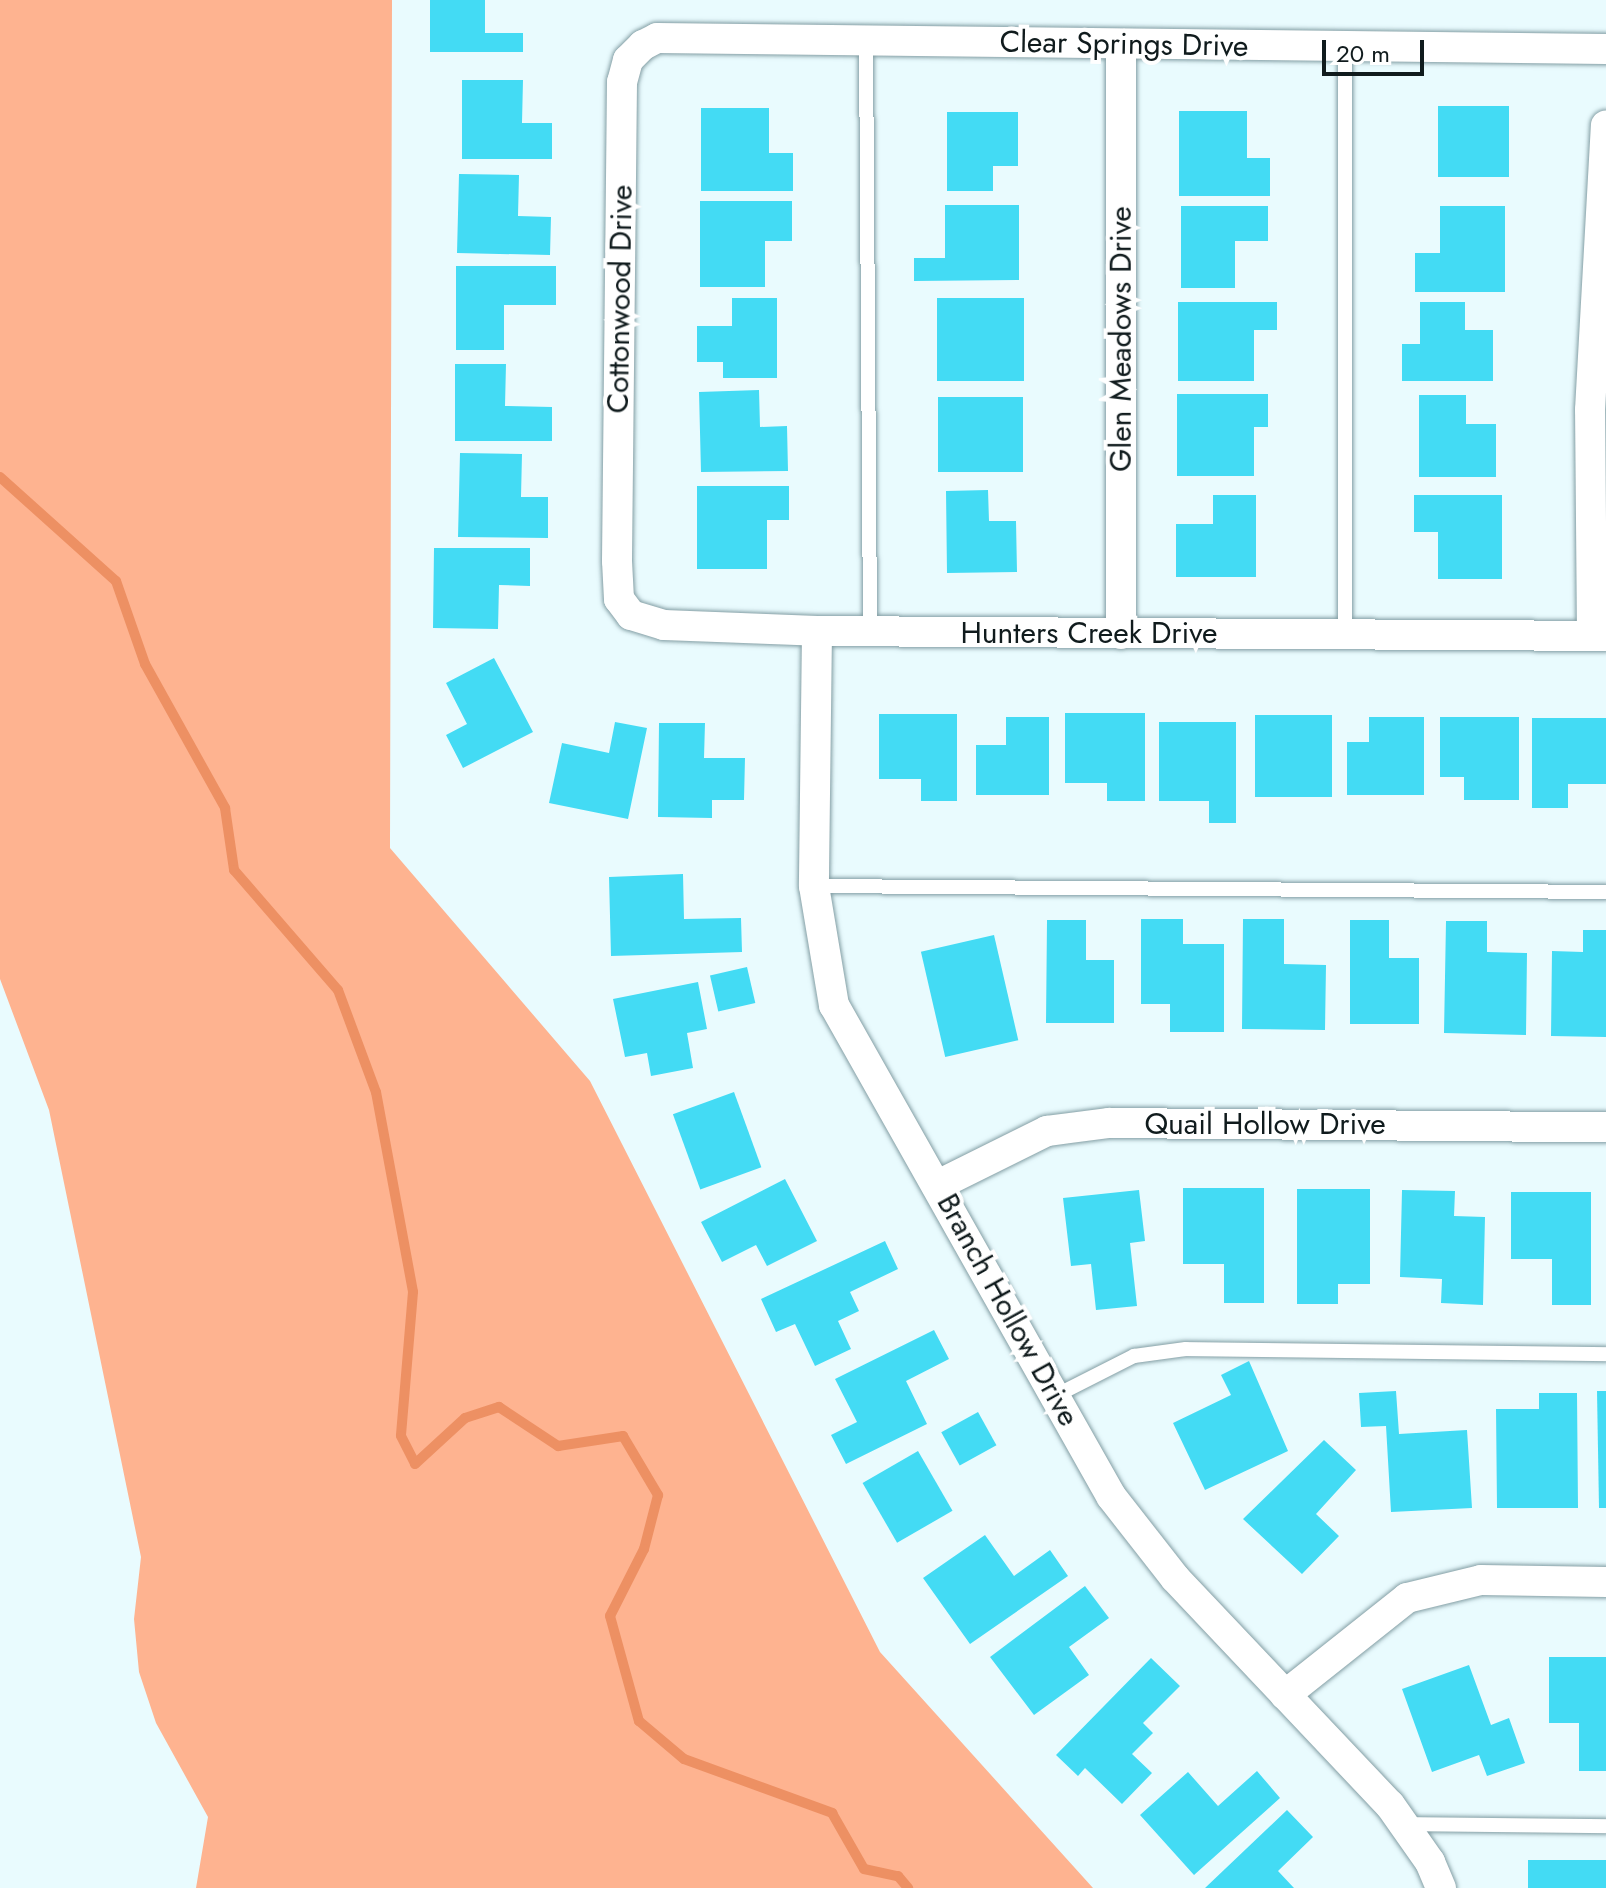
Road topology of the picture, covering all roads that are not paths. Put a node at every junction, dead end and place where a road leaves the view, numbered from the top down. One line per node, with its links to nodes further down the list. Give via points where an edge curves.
1 (866, 41): 2 (street, Clear Springs Drive, via 657,38); 3 (street, Clear Springs Drive); 9 (lane)
2 (643, 45): 7 (street, Cottonwood Drive, via 628,60 622,82)
3 (1121, 45): 4 (street, Clear Springs Drive); 10 (street, Glen Meadows Drive)
4 (1345, 47): 5 (street, Clear Springs Drive); 11 (lane)
5 (1606, 49)
6 (1606, 125): 12 (street, via 1590,410)
7 (617, 561): 8 (street, Hunters Creek Drive, via 619,599 631,615 664,625)
8 (817, 631): 9 (street, Hunters Creek Drive); 13 (street, Branch Hollow Drive)
9 (870, 632): 10 (street, Hunters Creek Drive)
10 (1121, 634): 11 (street, Hunters Creek Drive)
11 (1345, 634): 12 (street, Hunters Creek Drive)
12 (1599, 636)
13 (814, 886): 14 (lane); 16 (street, Branch Hollow Drive, via 834,1005)
14 (1606, 892)
15 (1606, 1127): 16 (street, Quail Hollow Drive, via 1109,1123 1047,1131)
16 (938, 1185): 18 (street, Branch Hollow Drive)
17 (1606, 1354): 18 (lane, via 1186,1349 1134,1356)
18 (1055, 1396): 20 (street, Branch Hollow Drive, via 1111,1496 1175,1578)
19 (1606, 1582): 20 (street, via 1481,1580 1407,1598)
20 (1285, 1695): 21 (street, Branch Hollow Drive)
21 (1403, 1824): 22 (lane); 23 (street, Branch Hollow Drive)
22 (1606, 1826)
23 (1441, 1888)

